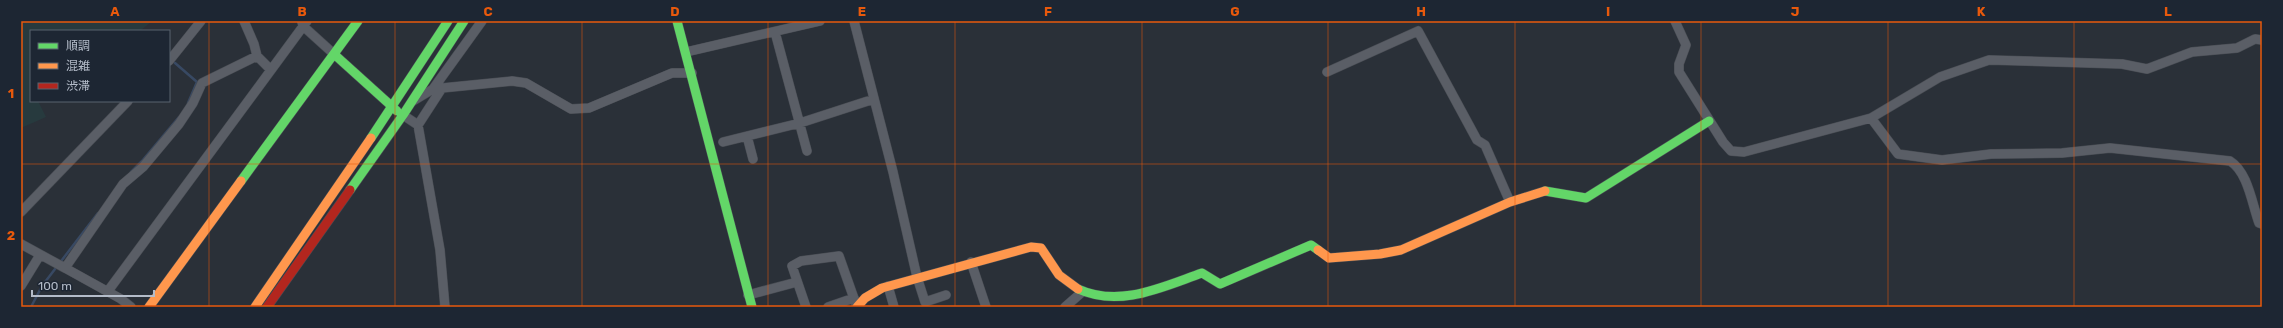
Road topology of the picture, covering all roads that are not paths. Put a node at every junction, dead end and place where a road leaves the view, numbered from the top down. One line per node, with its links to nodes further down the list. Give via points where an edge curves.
1 (201, 21): 17 (street)
2 (244, 21): 16 (street)
3 (358, 21): 15 (street)
4 (448, 21): 24 (street)
5 (464, 21): 23 (street)
6 (482, 21): 23 (street, via 433,89)
7 (677, 21): 14 (street)
8 (820, 21): 12 (street)
9 (854, 21): 21 (street)
10 (1675, 21): 27 (street, via 1686,45 1679,64 1679,72)
11 (304, 23): 15 (street); 18 (street)
12 (775, 32): 14 (street); 28 (street)
13 (2262, 40): 26 (street, via 2255,39 2238,48 2192,52 2147,69 2122,64 1989,60 1940,77)
14 (686, 52): 20 (street)
15 (335, 54): 24 (street); 51 (street)
16 (257, 56): 18 (street); 40 (street, via 202,83 179,124 143,168 123,184)
17 (170, 60)
18 (271, 70): 45 (street)
19 (1327, 72): 34 (street, via 1418,31 1477,140 1485,145)
20 (692, 73): 29 (street, via 672,73 589,108 571,109 526,83 512,81 442,88); 47 (street)
21 (874, 100): 28 (street); 41 (street)
22 (127, 102): 35 (street)
23 (411, 102): 25 (street)
24 (392, 107): 25 (street); 52 (street)
25 (403, 115): 29 (street); 53 (street)
26 (1871, 118): 27 (street, via 1744,152 1731,150); 36 (street, via 1898,154 1942,160 1992,154 2062,153 2110,148 2230,162 2238,166 2244,177 2259,223)
27 (1709, 121): 34 (street, via 1586,198 1566,196 1547,190)
28 (800, 123): 30 (street); 32 (street)
29 (418, 125): 54 (street, via 440,250)
30 (747, 136): 31 (street); 33 (street)
31 (723, 142)
32 (807, 150)
33 (753, 159)
34 (1510, 202): 46 (street, via 1401,250 1329,258 1311,245 1220,284 1202,272 1130,297 1108,300)
35 (21, 212)
36 (2262, 224)
37 (21, 244): 38 (street)
38 (40, 255): 40 (street); 43 (street)
39 (971, 262): 41 (street); 46 (street, via 1031,247 1041,248 1061,278); 59 (street)
40 (64, 268): 45 (street)
41 (917, 277): 44 (street); 48 (street, via 925,302)
42 (797, 282): 47 (street); 49 (street, via 792,266 802,261 839,256); 56 (street)
43 (21, 286)
44 (888, 286): 49 (street); 58 (street)
45 (108, 291): 50 (street)
46 (1081, 293): 60 (street)
47 (748, 295): 55 (street)
48 (946, 295)
49 (856, 304): 57 (street)
50 (131, 307)
51 (149, 307)
52 (255, 307)
53 (267, 307)
54 (446, 307)
55 (752, 307)
56 (806, 307)
57 (828, 307)
58 (894, 307)
59 (986, 307)
60 (1065, 307)

